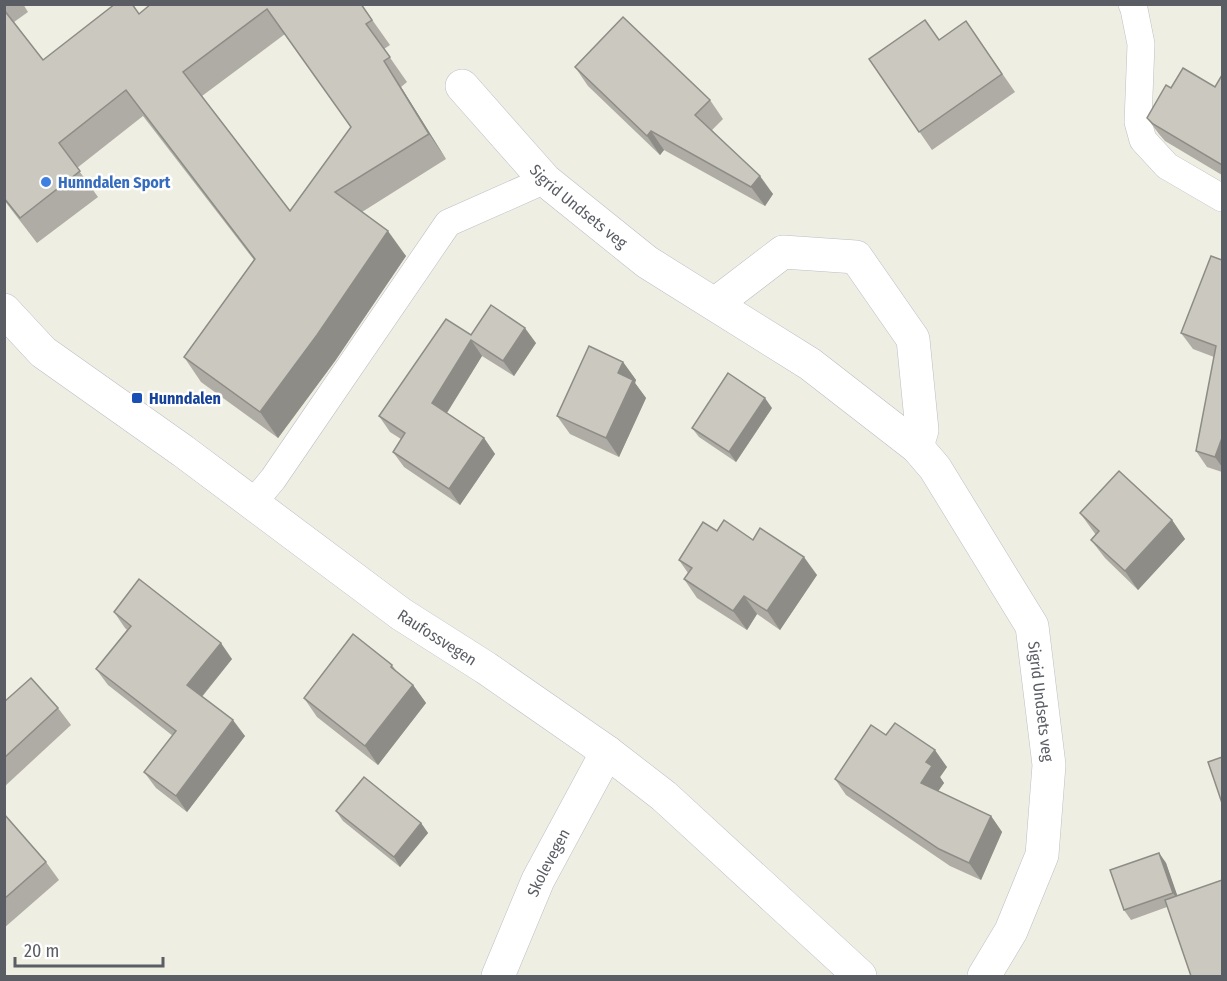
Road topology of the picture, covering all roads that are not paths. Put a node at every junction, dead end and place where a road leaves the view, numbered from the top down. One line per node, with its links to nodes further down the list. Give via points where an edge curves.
1 (1132, 4): 4 (lane, via 1141,44 1138,122 1143,140 1167,166)
2 (462, 86): 3 (street, Sigrid Undsets veg)
3 (545, 180): 5 (street, Sigrid Undsets veg, via 647,262); 8 (lane, via 448,223)
4 (1222, 198)
5 (714, 304): 7 (street, Sigrid Undsets veg, via 810,364); 7 (street, via 783,252 856,257 913,339 922,430)
6 (4, 310): 8 (street, Raufossvegen, via 44,352)
7 (917, 447): 12 (street, Sigrid Undsets veg, via 935,468 1032,626 1049,765 1042,855 1011,931)
8 (253, 503): 9 (street, Raufossvegen, via 401,614)
9 (607, 752): 10 (street, Skolevegen, via 538,880); 11 (street, Raufossvegen, via 664,796)
10 (498, 976)
11 (860, 976)
12 (984, 976)

